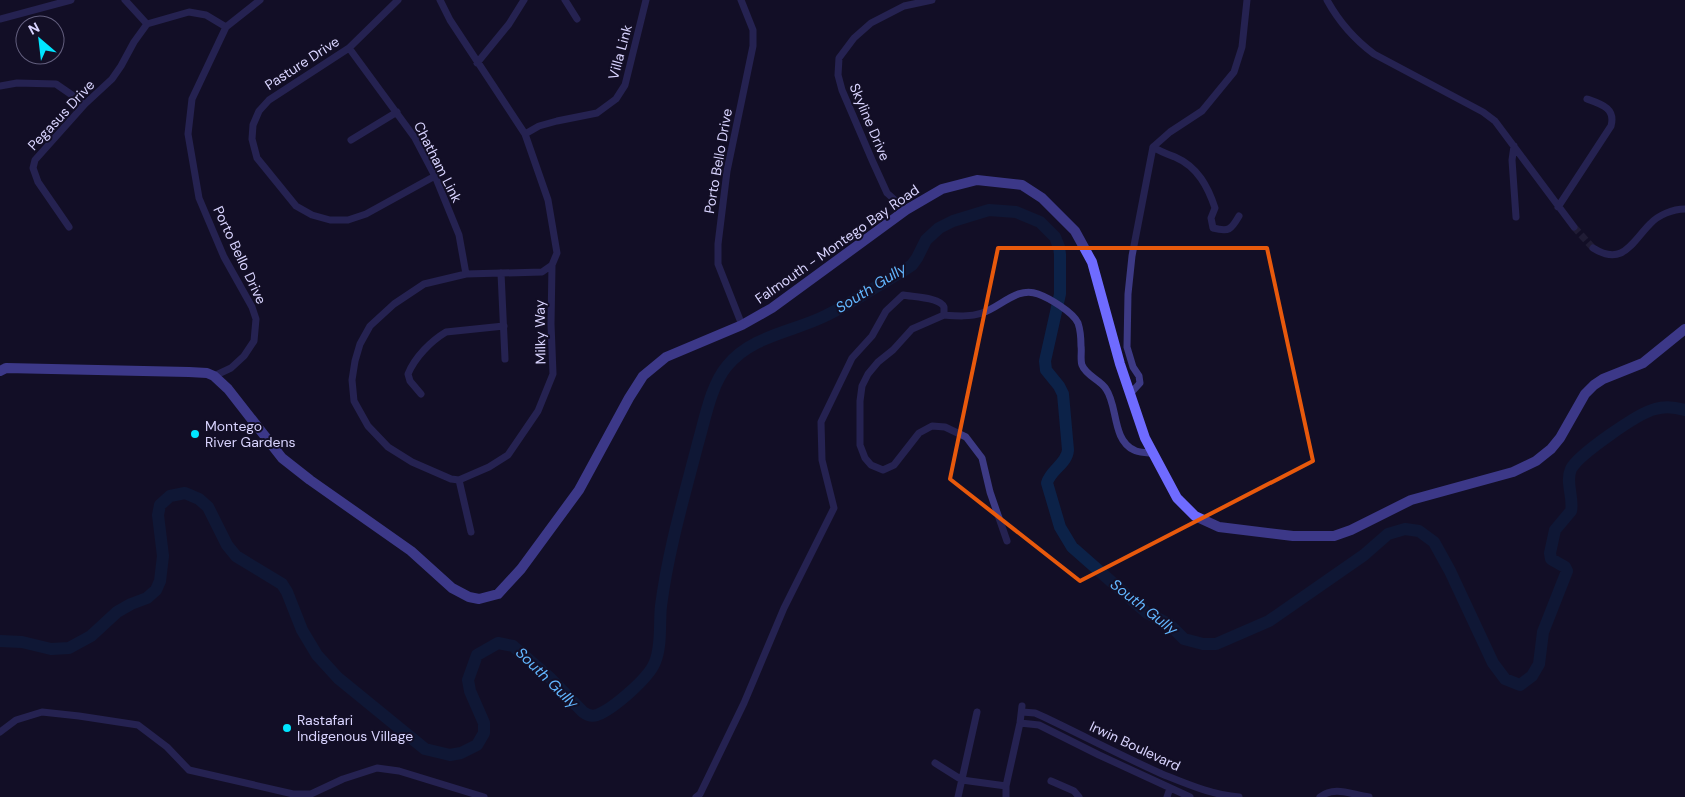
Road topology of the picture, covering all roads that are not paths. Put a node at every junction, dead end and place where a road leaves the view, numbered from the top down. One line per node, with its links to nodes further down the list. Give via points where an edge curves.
1 (71, 0): 13 (street)
2 (125, 0): 15 (street)
3 (260, 0): 16 (street, Porto Bello Drive)
4 (398, 0): 17 (street, Pasture Drive)
5 (440, 0): 18 (street, Milky Way)
6 (524, 0): 18 (street)
7 (565, 0): 14 (street)
8 (646, 0): 23 (street, Villa Link, via 625,85 616,99 597,113 539,126)
9 (741, 0): 40 (street, Porto Bello Drive, via 752,30 753,46 727,171 718,264)
10 (932, 0): 30 (street, Skyline Drive, via 904,6 871,23 839,58 838,75 842,90 872,160 887,193)
11 (1247, 0): 26 (street, via 1242,47 1234,72 1202,111)
12 (1326, 0): 25 (street, via 1358,42 1374,54 1483,112 1495,121)
13 (0, 19)
14 (577, 19)
15 (148, 24): 16 (street, via 189,12 206,15); 21 (street, Pegasus Drive, via 112,79)
16 (226, 27): 45 (street, Porto Bello Drive, via 192,99 188,134 199,198 224,257 252,308 256,332 244,356 231,368)
17 (349, 48): 22 (street, Chatham Link); 27 (street, Pasture Drive, via 269,100 259,111 252,139 257,158 296,206 330,220 348,220 366,214)
18 (477, 63): 23 (street, Milky Way)
19 (0, 86): 21 (street, via 56,84)
20 (1587, 99): 28 (street, via 1610,110 1613,120)
21 (85, 104): 33 (street, Pegasus Drive, via 35,160 33,168 38,182)
22 (397, 112): 24 (street); 27 (street, Chatham Link)
23 (525, 134): 36 (street, Milky Way, via 548,200 557,246)
24 (351, 140)
25 (1514, 146): 28 (street); 32 (street)
26 (1153, 147): 31 (street, via 1176,157 1204,180 1215,208 1211,218 1213,228 1225,231 1233,227); 47 (street, via 1128,294 1127,347 1140,383)
27 (435, 176): 38 (street, Chatham Link, via 459,235)
28 (1558, 207): 34 (street)
29 (1685, 209): 35 (street, via 1664,213 1651,222 1624,252 1608,255)
30 (906, 210): 40 (main road, Falmouth - Montego Bay Road, via 772,308); 47 (main road, Falmouth - Montego Bay Road, via 942,189 977,180 1022,185 1042,198 1075,231 1092,262)
31 (1239, 216)
32 (1516, 217)
33 (69, 227)
34 (1574, 227)
35 (1594, 248)
36 (552, 265): 37 (street, via 542,272); 49 (street, Milky Way, via 553,374 538,411 508,455)
37 (501, 273): 38 (street); 41 (street)
38 (466, 274): 49 (street, via 424,284 394,304 370,326 360,344 352,380 354,400 368,426 388,447 412,462)
39 (944, 316): 48 (street, via 982,313 1016,294 1028,292 1065,309 1077,322 1082,365 1106,388 1124,442 1134,450); 51 (street, via 912,330 868,374 860,401 860,445 871,465 883,470 894,465 919,433 932,426 945,427 966,437 982,458); 65 (street, via 942,305 931,298 903,295 886,311 872,336 852,358 821,422 822,460 834,508 784,608 744,703)
40 (742, 325): 45 (main road, Falmouth - Montego Bay Road, via 666,357 643,376 579,490 556,522 498,594 479,600 452,588 411,550 282,458)
41 (504, 326): 43 (street); 46 (street, via 446,332 439,336 421,354 408,374)
42 (1685, 329): 48 (main road, Falmouth - Montego Bay Road, via 1643,363 1594,385 1585,394 1560,438 1536,461 1513,472 1411,500 1334,536 1293,536 1219,527 1195,516 1177,498)
43 (505, 359)
44 (0, 371): 45 (main road, via 6,368 190,372)
45 (214, 376)
46 (422, 394)
47 (1130, 394): 48 (main road, Falmouth - Montego Bay Road)
48 (1153, 454)
49 (459, 480): 50 (street)
50 (471, 532)
51 (1007, 541)
52 (977, 712): 58 (street)
53 (1020, 723): 55 (street, Irwin Boulevard, via 1022,709); 56 (street, Irwin Boulevard, via 1039,725); 61 (street)
54 (0, 732): 64 (street, via 16,720 42,712 138,725 167,747 188,770 302,796 377,768 399,771)
55 (1103, 746): 56 (street); 60 (street, Irwin Boulevard)
56 (1099, 755): 62 (street, Irwin Boulevard)
57 (936, 763): 58 (street)
58 (962, 780): 61 (street); 66 (street)
59 (1051, 781): 68 (street, via 1074,791)
60 (1187, 784): 63 (street); 70 (street, Irwin Boulevard)
61 (1006, 786): 67 (street)
62 (1170, 788): 63 (street, Irwin Boulevard); 69 (street)
63 (1187, 796)
64 (484, 797)
65 (696, 797)
66 (958, 797)
67 (1006, 797)
68 (1079, 797)
69 (1167, 797)
70 (1234, 797): 71 (street, Irwin Boulevard)
71 (1240, 797)
72 (1320, 797): 73 (street, via 1330,791)
73 (1369, 797)

